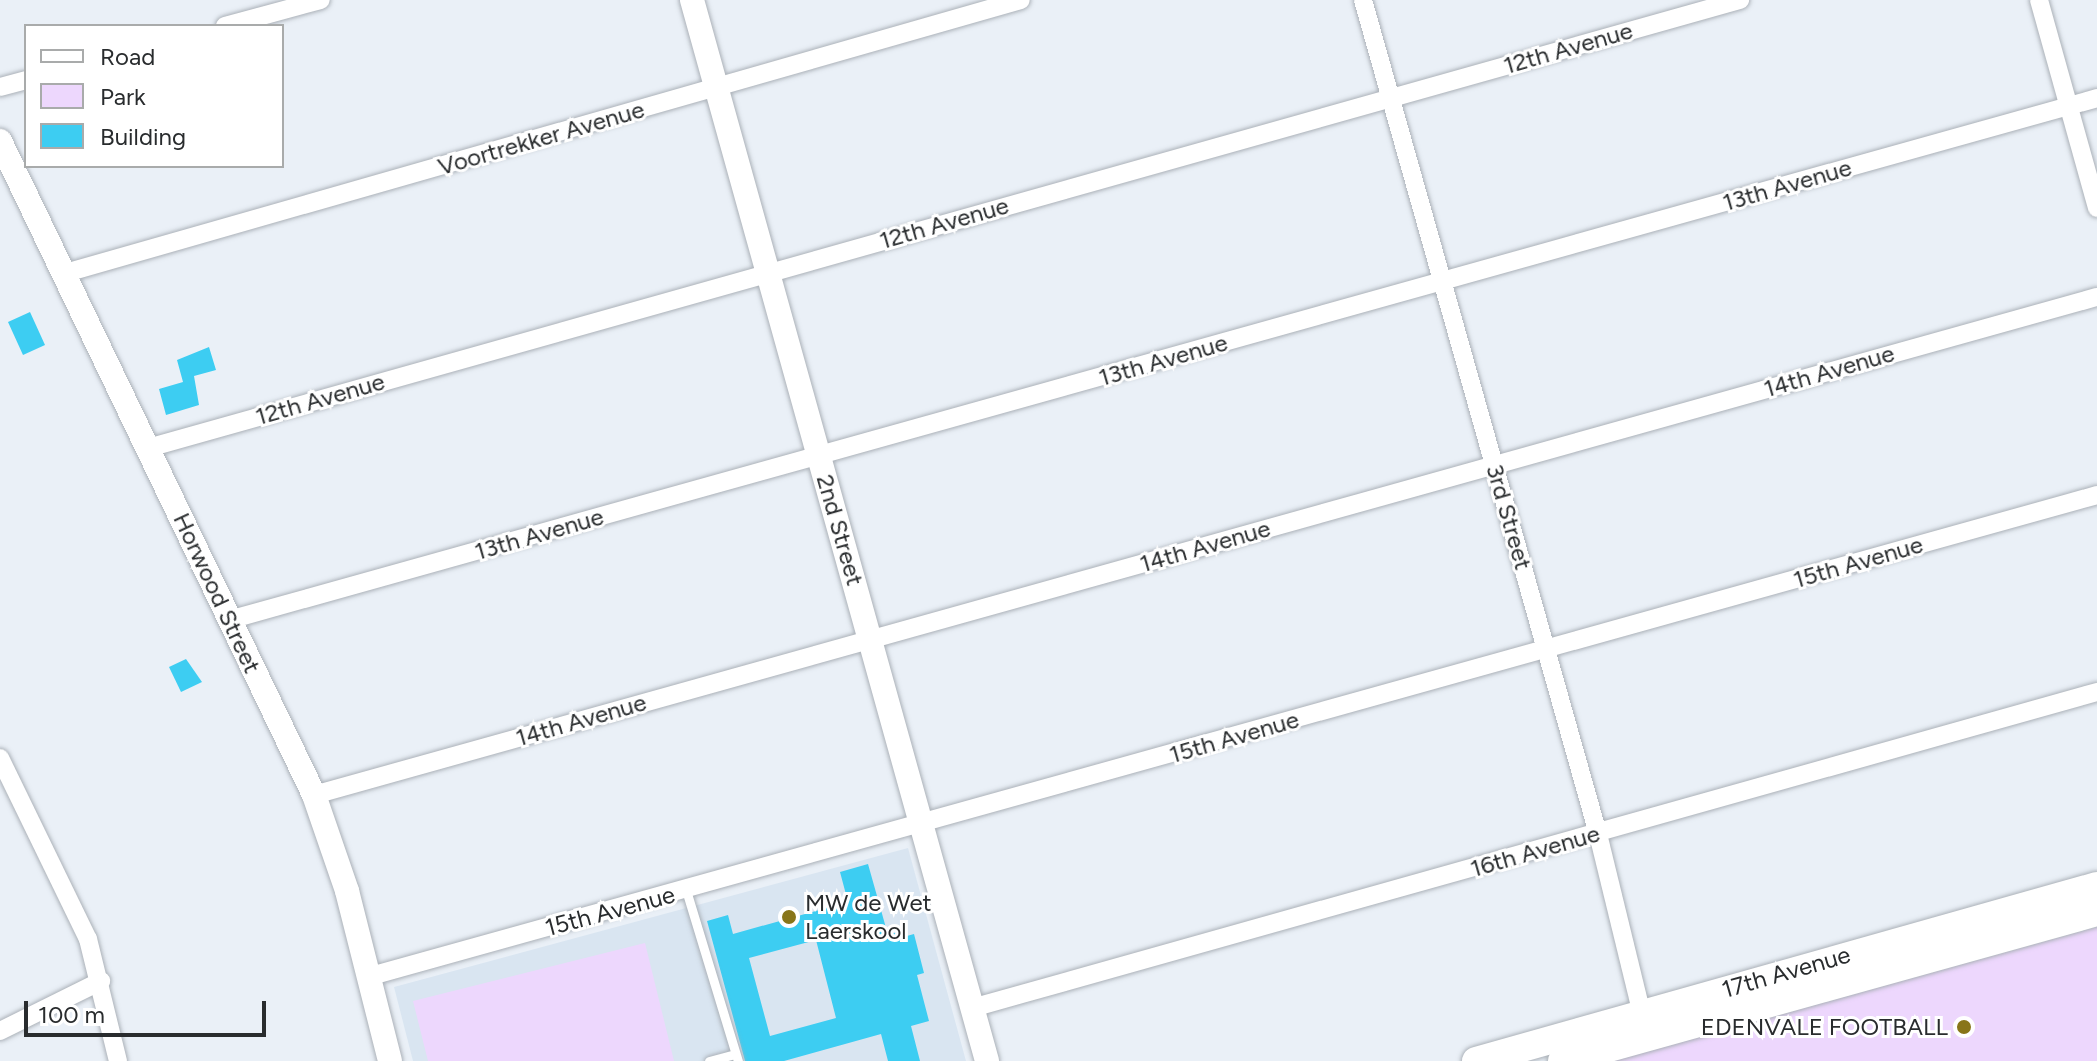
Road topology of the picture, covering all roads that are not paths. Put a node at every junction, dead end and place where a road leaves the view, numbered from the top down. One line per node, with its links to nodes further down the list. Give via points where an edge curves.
1 (321, 0): 7 (street)
2 (692, 0): 12 (main road, 2nd Street)
3 (1021, 0): 8 (street, Voortrekker Avenue)
4 (1363, 0): 13 (street, 3rd Street)
5 (1740, 0): 13 (street, 12th Avenue)
6 (2039, 0): 15 (street)
7 (287, 4): 9 (street)
8 (990, 4): 12 (street, Voortrekker Avenue)
9 (231, 24)
10 (24, 81): 11 (street)
11 (0, 87)
12 (716, 88): 18 (main road, 2nd Street); 19 (street, Voortrekker Avenue)
13 (1390, 98): 18 (street, 12th Avenue); 20 (street, 3rd Street)
14 (2097, 98): 15 (street, 13th Avenue)
15 (2068, 106): 17 (street); 20 (street, 13th Avenue)
16 (3, 154): 19 (main road, Horwood Street)
17 (2097, 208)
18 (767, 272): 22 (street, 12th Avenue); 23 (main road, 2nd Street)
19 (62, 274): 22 (main road, Horwood Street)
20 (1442, 282): 23 (street, 13th Avenue); 24 (street, 3rd Street)
21 (2097, 297): 24 (street, 14th Avenue)
22 (148, 448): 26 (main road, Horwood Street)
23 (819, 456): 26 (street, 13th Avenue); 27 (main road, 2nd Street)
24 (1494, 465): 27 (street, 14th Avenue); 28 (street, 3rd Street)
25 (2097, 495): 28 (street, 15th Avenue)
26 (229, 620): 31 (main road, Horwood Street)
27 (871, 639): 31 (street, 14th Avenue); 32 (main road, 2nd Street)
28 (1545, 649): 32 (street, 15th Avenue); 33 (street, 3rd Street)
29 (2097, 692): 33 (street, 16th Avenue)
30 (0, 758): 38 (street, via 88,939)
31 (314, 795): 37 (main road, Horwood Street)
32 (921, 825): 35 (street, 15th Avenue); 39 (main road, 2nd Street)
33 (1598, 834): 39 (street, 16th Avenue); 41 (street, 3rd Street)
34 (2097, 886): 41 (main road, 17th Avenue)
35 (686, 890): 37 (street, 15th Avenue); 42 (lane)
36 (2097, 912): 41 (main road, 17th Avenue)
37 (371, 976): 44 (main road, Horwood Street)
38 (101, 981): 40 (street); 43 (street)
39 (972, 1008): 46 (main road, 2nd Street)
40 (0, 1031)
41 (1632, 1038): 47 (main road, 17th Avenue); 48 (main road, 17th Avenue)
42 (736, 1057): 45 (lane)
43 (118, 1061)
44 (390, 1061)
45 (709, 1061)
46 (987, 1061)
47 (1476, 1061)
48 (1562, 1061)

